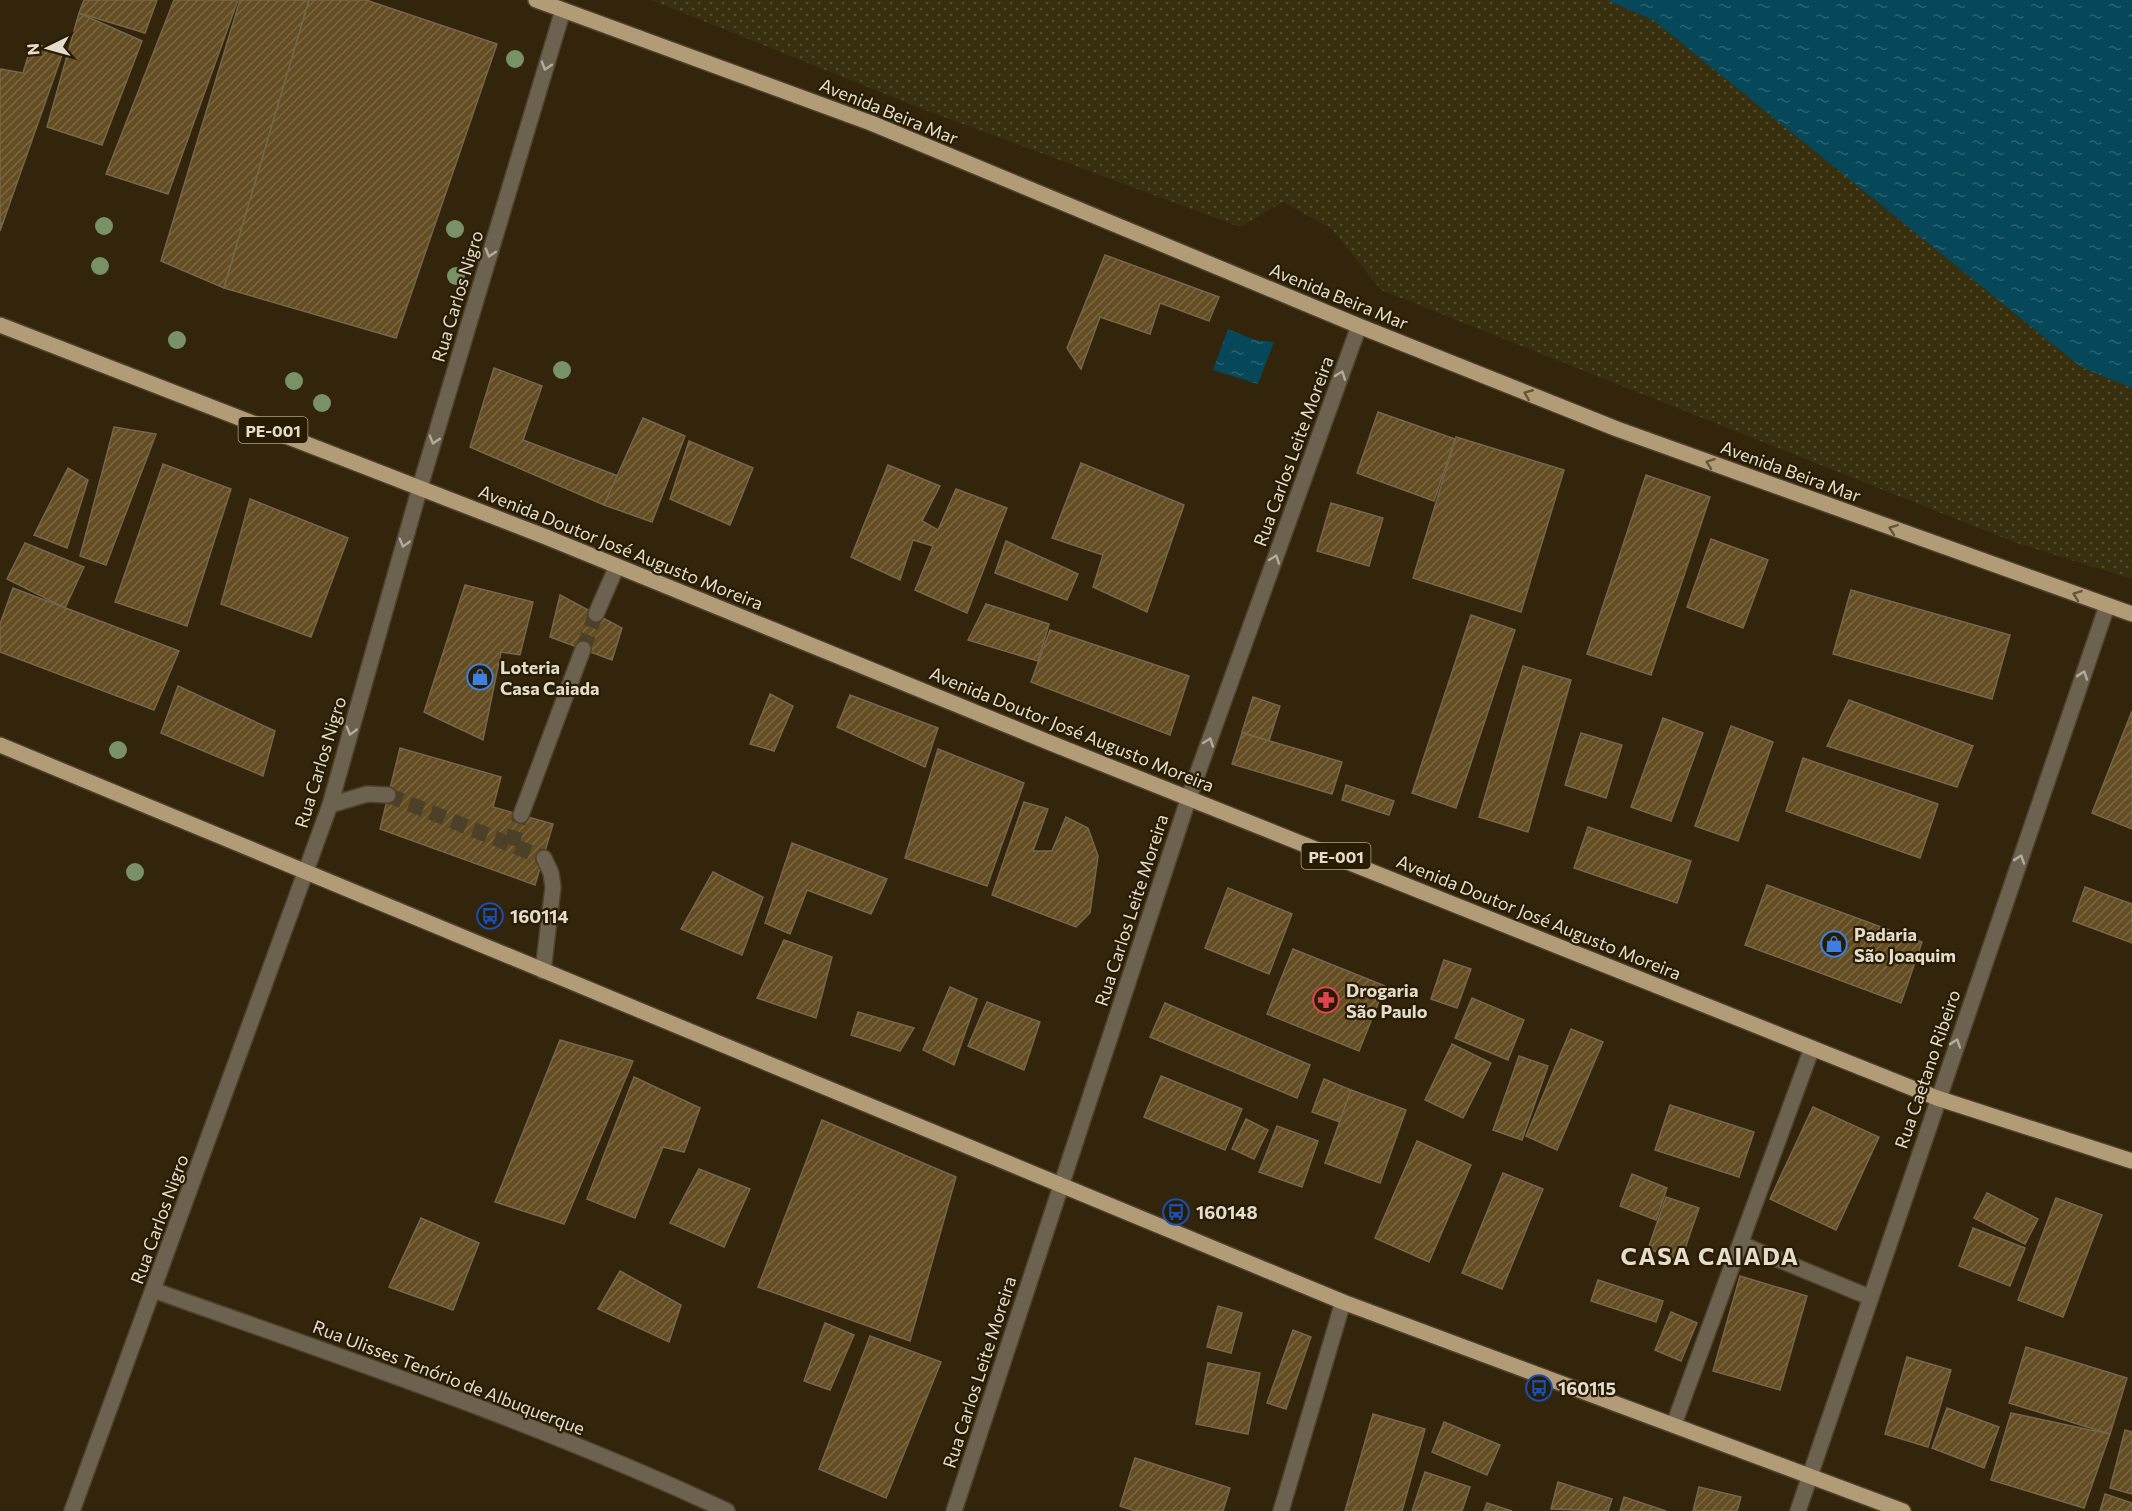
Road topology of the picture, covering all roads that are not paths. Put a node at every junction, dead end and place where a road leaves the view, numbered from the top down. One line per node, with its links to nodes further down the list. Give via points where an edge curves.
1 (536, 0): 2 (main road, Avenida Beira Mar)
2 (563, 10): 4 (main road, Avenida Beira Mar, via 871,123); 5 (street, Rua Carlos Nigro, one-way to 5)
3 (0, 325): 5 (main road, Avenida Doutor José Augusto Moreira / PE-001)
4 (1359, 326): 7 (main road, Avenida Beira Mar, one-way to 4, via 1617,429); 13 (street, Rua Carlos Leite Moreira, one-way to 4)
5 (420, 487): 6 (main road, Avenida Doutor José Augusto Moreira / PE-001); 14 (street, Rua Carlos Nigro, one-way to 14)
6 (617, 566): 8 (street); 13 (main road, Avenida Doutor José Augusto Moreira / PE-001)
7 (2107, 606): 9 (main road, Avenida Beira Mar); 20 (street, Rua Caetano Ribeiro, one-way to 7)
8 (596, 614)
9 (2132, 614)
10 (583, 649): 15 (street)
11 (0, 745): 17 (main road)
12 (388, 795): 14 (street, via 367,794)
13 (1189, 797): 19 (main road, Avenida Doutor José Augusto Moreira / PE-001); 22 (street, Rua Carlos Leite Moreira)
14 (330, 805): 17 (street, Rua Carlos Nigro)
15 (521, 815)
16 (544, 858): 18 (street, via 553,887)
17 (305, 872): 18 (main road); 24 (street, Rua Carlos Nigro)
18 (543, 971): 22 (main road)
19 (1812, 1048): 20 (main road, Avenida Doutor José Augusto Moreira / PE-001); 23 (street)
20 (1937, 1098): 21 (main road, Avenida Doutor José Augusto Moreira / PE-001); 25 (street, Rua Caetano Ribeiro)
21 (2132, 1161)
22 (1059, 1186): 26 (main road); 31 (street, Rua Carlos Leite Moreira)
23 (1741, 1244): 25 (street); 27 (street)
24 (153, 1290): 29 (street, Rua Carlos Nigro); 30 (street, Rua Ulisses Tenório de Albuquerque, via 469,1402)
25 (1869, 1297): 28 (street, Rua Caetano Ribeiro)
26 (1343, 1302): 27 (main road); 32 (street)
27 (1674, 1424): 28 (main road)
28 (1809, 1474): 33 (street, Rua Caetano Ribeiro); 34 (main road)
29 (72, 1511)
30 (727, 1511)
31 (954, 1511)
32 (1281, 1511)
33 (1798, 1511)
34 (1903, 1511)

